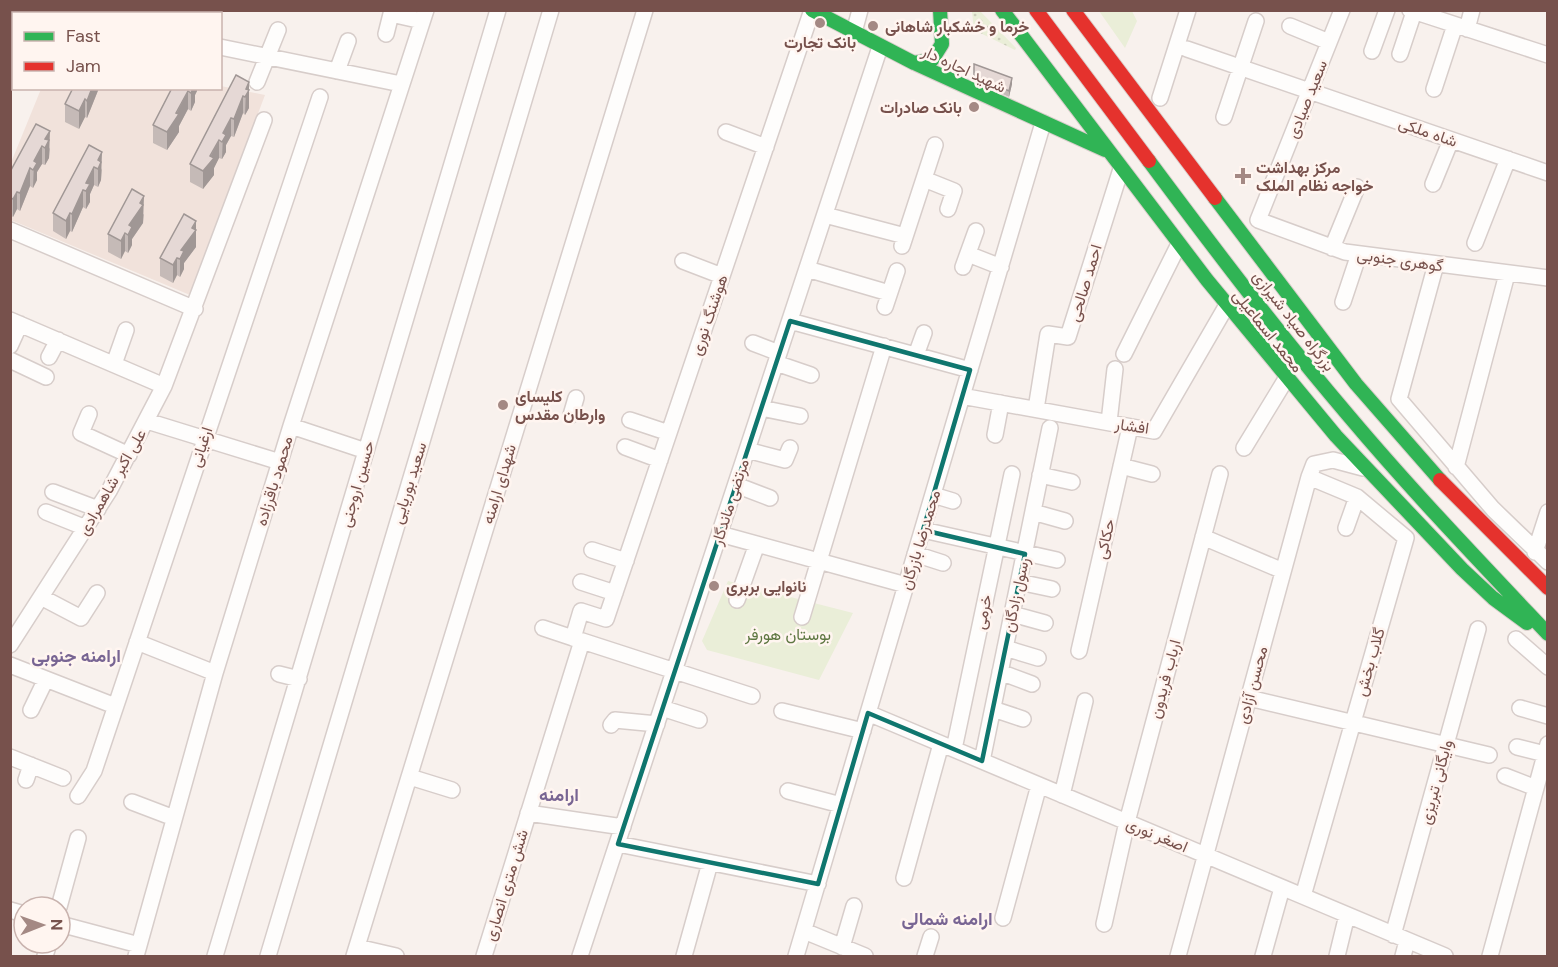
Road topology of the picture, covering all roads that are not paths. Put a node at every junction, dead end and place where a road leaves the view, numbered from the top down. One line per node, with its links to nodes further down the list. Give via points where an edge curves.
1 (498, 10): 116 (street, حسین اروجنی)
2 (551, 10): 248 (street, سعید بوریایی)
3 (645, 10): 213 (street, شهدای ارامنه)
4 (812, 10): 21 (main road, شهید اجاره دار); 47 (street, هوشنگ نوری)
5 (860, 10): 21 (street)
6 (940, 10): 32 (main road, via 941,49 932,60)
7 (1002, 10): 48 (main road, محمد اسماعیلی)
8 (1036, 10): 171 (main road, بزرگراه صیاد شیرازی, via 1276,327 1346,413)
9 (1073, 10): 159 (main road, بزرگراه صیاد شیرازی, via 1356,384 1429,469)
10 (1188, 10): 40 (street)
11 (1342, 10): 24 (street, سعید صیادی)
12 (1387, 10): 28 (street)
13 (1472, 10): 19 (street)
14 (1412, 11): 19 (street); 29 (street)
15 (392, 12): 16 (street); 22 (street)
16 (424, 16): 36 (street, محمود باقرزاده)
17 (1256, 21): 33 (street)
18 (1290, 26): 24 (street)
19 (1461, 27): 30 (street); 37 (street)
20 (278, 30): 31 (street)
21 (854, 32): 26 (main road, شهید اجاره دار)
22 (386, 34)
23 (348, 41): 34 (street)
24 (1329, 42): 38 (street, سعید صیادی)
25 (222, 47): 31 (street)
26 (880, 47): 32 (main road, شهید اجاره دار); 56 (street, مرتضی ماندگار)
27 (1187, 49): 33 (street, شاه ملکی)
28 (1372, 51)
29 (1400, 54)
30 (1548, 55)
31 (268, 57): 34 (street); 35 (street)
32 (914, 63): 43 (main road, شهید اجاره دار)
33 (1239, 67): 38 (street, شاه ملکی); 41 (street)
34 (337, 70): 36 (street)
35 (257, 82)
36 (401, 84): 106 (street, محمود باقرزاده)
37 (1434, 89)
38 (1310, 91): 45 (street, شاه ملکی); 57 (street, سعید صیادی)
39 (320, 97): 111 (street, ارغیانی)
40 (1160, 98)
41 (1224, 117)
42 (264, 120): 74 (street, علی اکبر شاهمرادی)
43 (1043, 123): 48 (main road, شهید اجاره دار); 66 (street, محمدرضا بازرگان)
44 (726, 132): 47 (street)
45 (1451, 140): 49 (street, شاه ملکی); 53 (street)
46 (935, 145): 52 (street)
47 (766, 147): 70 (street, هوشنگ نوری)
48 (1106, 150): 50 (main road, محمد اسماعیلی)
49 (1508, 159): 51 (street, شاه ملکی); 60 (street)
50 (1121, 169): 61 (main road, محمد اسماعیلی); 99 (street, احمد صالحی, via 1068,337 1048,334)
51 (1548, 173)
52 (924, 179): 55 (street, via 954,191); 56 (street, via 903,241)
53 (1433, 184)
54 (1357, 187): 62 (street)
55 (948, 209)
56 (825, 215): 67 (street, مرتضی ماندگار)
57 (1258, 220): 62 (street, گوهری جنوبی)
58 (10, 230): 74 (street)
59 (976, 231): 66 (street, via 966,260)
60 (1474, 243)
61 (1178, 246): 73 (main road, محمد اسماعیلی); 83 (street)
62 (1332, 248): 63 (street, گوهری جنوبی)
63 (1359, 254): 65 (street, گوهری جنوبی); 72 (street)
64 (682, 261): 70 (street)
65 (1436, 264): 69 (street, گوهری جنوبی); 121 (street, via 1399,399)
66 (1001, 267): 90 (street, محمدرضا بازرگان)
67 (807, 269): 68 (street, via 887,300); 75 (street, مرتضی ماندگار)
68 (897, 271)
69 (1508, 274): 71 (street, گوهری جنوبی); 121 (street)
70 (722, 276): 109 (street, هوشنگ نوری)
71 (1548, 278)
72 (1343, 302)
73 (1227, 305): 93 (main road, محمد اسماعیلی); 107 (street, افشار, via 1158,427 1154,431)
74 (195, 309): 94 (street, علی اکبر شاهمرادی)
75 (790, 321): 82 (street); 86 (street, مرتضی ماندگار)
76 (15, 322): 79 (street); 81 (street)
77 (126, 330): 88 (street)
78 (924, 333): 84 (street)
79 (58, 340): 85 (street); 88 (street)
80 (753, 342): 86 (street)
81 (10, 346)
82 (884, 346): 84 (street); 153 (street)
83 (1124, 354)
84 (916, 355): 90 (street)
85 (50, 357)
86 (777, 358): 91 (street); 98 (street, مرتضی ماندگار)
87 (10, 360): 92 (street)
88 (114, 364): 94 (street)
89 (1115, 369): 105 (street)
90 (970, 370): 132 (street, محمدرضا بازرگان)
91 (812, 373)
92 (46, 377)
93 (1286, 379): 113 (street); 122 (main road, محمد اسماعیلی)
94 (164, 386): 104 (street, علی اکبر شاهمرادی)
95 (967, 397): 97 (street, افشار)
96 (576, 398): 101 (street)
97 (1001, 403): 99 (street, افشار); 110 (street)
98 (761, 408): 102 (street); 115 (street, مرتضی ماندگار)
99 (1036, 409): 105 (street, افشار)
100 (89, 414): 117 (street, via 81,433)
101 (571, 415)
102 (800, 416)
103 (630, 420): 109 (street)
104 (147, 421): 111 (street); 117 (street, علی اکبر شاهمرادی)
105 (1109, 422): 107 (street, افشار)
106 (291, 426): 116 (street); 119 (street, محمود باقرزاده)
107 (1130, 427): 120 (street, حکاکی)
108 (1050, 428): 126 (street, رسول زادگان)
109 (669, 433): 118 (street, هوشنگ نوری)
110 (995, 435)
111 (204, 439): 119 (street); 174 (street, ارغیانی)
112 (625, 447): 118 (street)
113 (1244, 447)
114 (790, 448): 115 (street, via 785,460)
115 (747, 450): 130 (street, مرتضی ماندگار)
116 (366, 451): 186 (street, حسین اروجنی)
117 (129, 455): 135 (street, علی اکبر شاهمرادی)
118 (660, 460): 152 (street, هوشنگ نوری)
119 (280, 462): 183 (street, محمود باقرزاده)
120 (1121, 466): 124 (street); 177 (street, حکاکی)
121 (1456, 467): 150 (street)
122 (1363, 468): 127 (street, via 1327,460 1314,464); 171 (main road, محمد اسماعیلی, via 1481,589)
123 (1012, 474): 146 (street, خرمی)
124 (1152, 474)
125 (1220, 474): 144 (street, ارباب فریدون)
126 (1040, 475): 128 (street); 137 (street, رسول زادگان)
127 (1309, 477): 133 (street, گلاب بخش); 155 (street, محسن آزادی)
128 (1072, 482)
129 (776, 484): 130 (street, via 768,503)
130 (736, 485): 143 (street, مرتضی ماندگار)
131 (53, 492): 135 (street)
132 (933, 495): 134 (street); 142 (street, محمدرضا بازرگان)
133 (1357, 497): 141 (street); 201 (street, گلاب بخش, via 1406,538)
134 (953, 501)
135 (98, 509): 140 (street, علی اکبر شاهمرادی)
136 (46, 512): 140 (street)
137 (1033, 512): 139 (street); 148 (street, رسول زادگان)
138 (1548, 512): 150 (street)
139 (1065, 521)
140 (86, 528): 163 (street, علی اکبر شاهمرادی)
141 (1346, 528)
142 (923, 530): 146 (street); 149 (street, محمدرضا بازرگان)
143 (720, 534): 145 (street); 181 (street, مرتضی ماندگار)
144 (1203, 537): 155 (street); 225 (street, ارباب فریدون)
145 (757, 544): 153 (street); 164 (street)
146 (996, 547): 148 (street); 206 (street, خرمی)
147 (592, 550): 152 (street)
148 (1025, 554): 151 (street); 157 (street, رسول زادگان)
149 (915, 555): 154 (street); 158 (street, محمدرضا بازرگان)
150 (1541, 557)
151 (1057, 560)
152 (626, 561): 162 (street, هوشنگ نوری)
153 (819, 561): 158 (street); 166 (street)
154 (943, 563)
155 (1283, 571): 189 (street, محسن آزادی)
156 (581, 582): 162 (street)
157 (1019, 582): 160 (street); 165 (street, رسول زادگان)
158 (906, 585): 197 (street, محمدرضا بازرگان)
159 (1548, 588)
160 (1052, 589)
161 (97, 593): 163 (street, via 81,618)
162 (615, 593): 167 (street, هوشنگ نوری)
163 (41, 597): 175 (street, علی اکبر شاهمرادی)
164 (736, 600)
165 (1012, 614): 168 (street); 176 (street, رسول زادگان)
166 (802, 617)
167 (606, 619): 172 (street, شش متری انصاری, via 581,611)
168 (1045, 623)
169 (543, 628): 172 (street)
170 (1478, 629): 205 (street, وایگانی تبریزی)
171 (1548, 635)
172 (577, 639): 181 (street); 223 (street, شش متری انصاری)
173 (1515, 639): 180 (street)
174 (136, 642): 183 (street); 191 (street, ارغیانی)
175 (10, 645)
176 (1005, 648): 178 (street); 182 (street, رسول زادگان)
177 (1079, 651)
178 (1038, 658)
179 (10, 665): 185 (street)
180 (1548, 667)
181 (675, 671): 188 (street); 192 (street, مرتضی ماندگار)
182 (1000, 672): 187 (street); 194 (street, رسول زادگان)
183 (215, 673): 224 (street, محمود باقرزاده)
184 (279, 674): 186 (street)
185 (46, 679): 191 (street); 195 (street)
186 (299, 680): 247 (street, حسین اروجنی)
187 (1032, 684)
188 (752, 696)
189 (1249, 698): 201 (street); 229 (street, محسن آزادی)
190 (1085, 701): 219 (street)
191 (115, 706): 220 (street, ارغیانی, via 94,771)
192 (662, 708): 200 (street); 202 (street, مرتضی ماندگار)
193 (1520, 708): 198 (street)
194 (993, 709): 199 (street); 211 (street, رسول زادگان)
195 (32, 710)
196 (782, 711): 204 (street)
197 (868, 713): 204 (street, محمدرضا بازرگان); 206 (street, اصغر نوری)
198 (1548, 716)
199 (1023, 719)
200 (699, 721)
201 (1353, 723): 205 (street); 235 (street, گلاب بخش)
202 (657, 724): 203 (street, via 615,720); 226 (street, مرتضی ماندگار)
203 (611, 725)
204 (863, 731): 222 (street, محمدرضا بازرگان)
205 (1446, 745): 209 (street); 243 (street, وایگانی تبریزی)
206 (948, 747): 211 (street, اصغر نوری); 231 (street, خرمی)
207 (1517, 747): 208 (street)
208 (1546, 749): 216 (street)
209 (1489, 755)
210 (10, 757): 214 (street, via 28,772)
211 (982, 761): 215 (street, اصغر نوری)
212 (1505, 776): 216 (street)
213 (410, 777): 217 (street); 246 (street, شهدای ارامنه)
214 (63, 778)
215 (1039, 785): 219 (street, اصغر نوری); 238 (street)
216 (1536, 788): 261 (street)
217 (452, 790)
218 (788, 790): 222 (street)
219 (1062, 795): 225 (street, اصغر نوری)
220 (78, 796)
221 (132, 802): 224 (street)
222 (841, 805): 232 (street, محمدرضا بازرگان)
223 (528, 813): 226 (street); 250 (street, شش متری انصاری)
224 (174, 818): 245 (street, محمود باقرزاده)
225 (1126, 822): 229 (street, اصغر نوری); 239 (street, ارباب فریدون)
226 (623, 827): 228 (street, مرتضی ماندگار)
227 (78, 838): 234 (street)
228 (618, 844): 230 (street); 251 (street, مرتضی ماندگار)
229 (1206, 856): 233 (street, اصغر نوری); 256 (street, محسن آزادی)
230 (710, 863): 232 (street); 252 (street)
231 (904, 878)
232 (818, 884): 241 (street, محمدرضا بازرگان)
233 (1282, 888): 235 (street, اصغر نوری); 257 (street)
234 (62, 895)
235 (1303, 897): 237 (street, اصغر نوری)
236 (854, 906): 244 (street)
237 (1347, 915): 243 (street, اصغر نوری); 258 (street)
238 (1003, 918)
239 (1104, 924)
240 (72, 928): 245 (street)
241 (804, 931): 244 (street); 253 (street, محمدرضا بازرگان)
242 (931, 937): 255 (street)
243 (1400, 938): 259 (street, وایگانی تبریزی); 260 (street, اصغر نوری)
244 (842, 947): 254 (street)
245 (137, 951)
246 (356, 952): 249 (street)
247 (215, 957)
248 (268, 957)
249 (396, 957)
250 (484, 957)
251 (580, 957)
252 (684, 957)
253 (796, 957)
254 (866, 957)
255 (925, 957)
256 (1178, 957)
257 (1263, 957)
258 (1337, 957)
259 (1403, 957)
260 (1445, 957)
261 (1490, 957)

